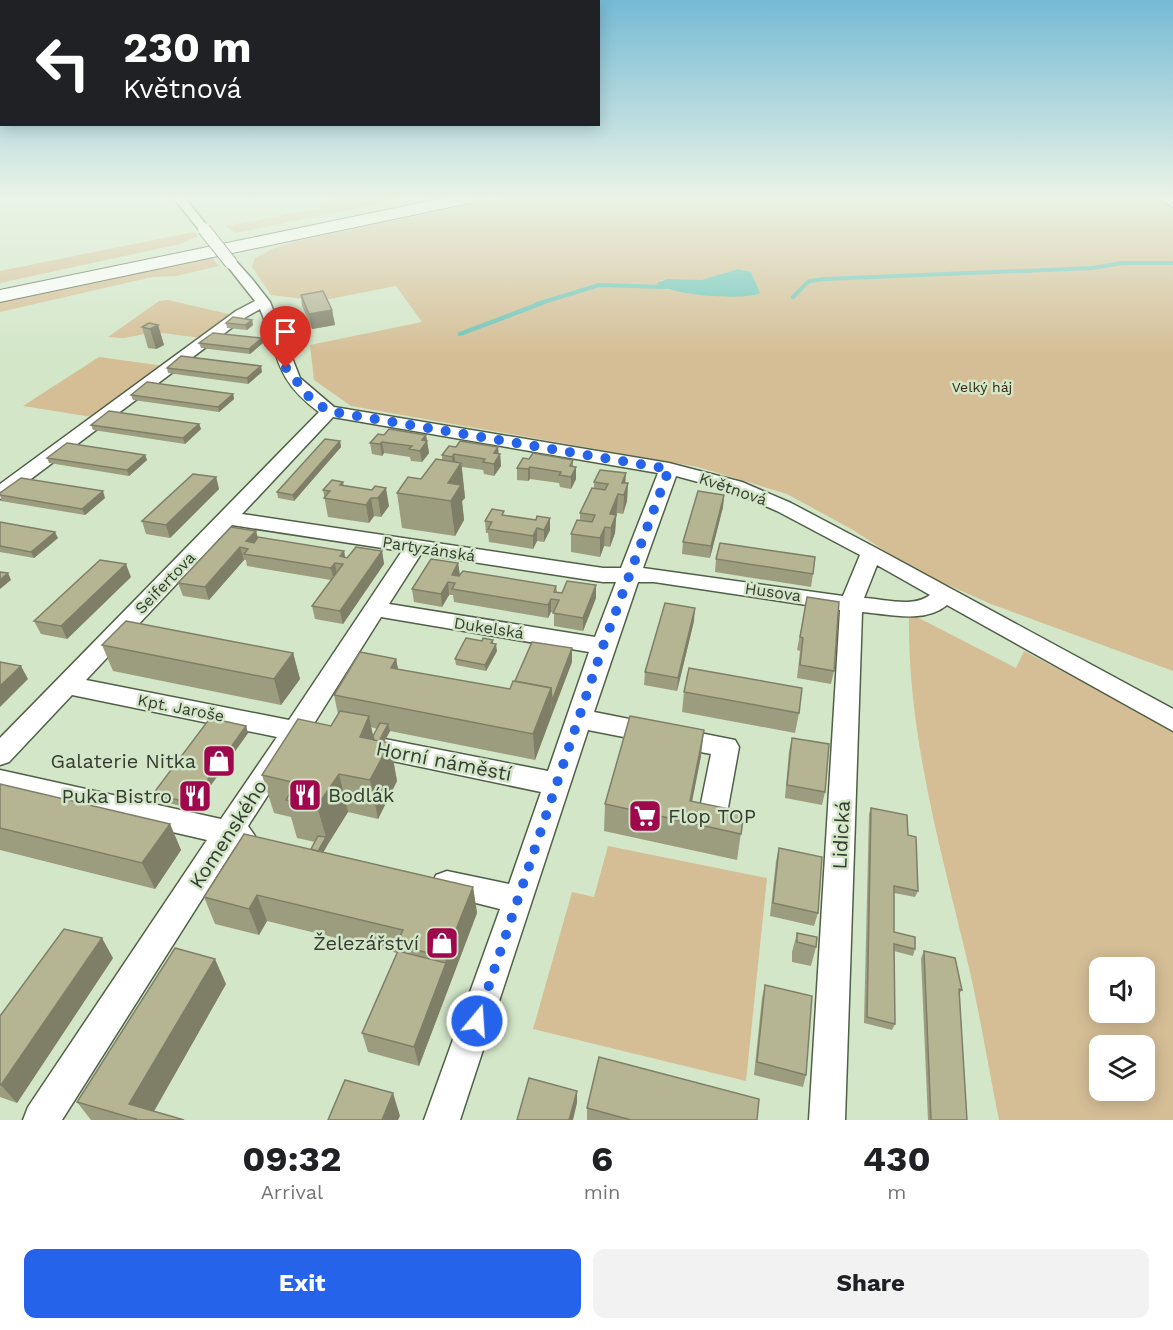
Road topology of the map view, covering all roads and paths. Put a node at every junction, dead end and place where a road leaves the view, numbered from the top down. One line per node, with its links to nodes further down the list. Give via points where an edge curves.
1 (186, 249): 4 (highway)
2 (212, 249): 5 (highway)
3 (220, 249): 6 (street, bridge)
4 (0, 288)
5 (0, 296)
6 (263, 302): 7 (street, via 286,368 310,398); 9 (street, via 232,320)
7 (328, 411): 8 (street, Květnová); 10 (street, Seifertova)
8 (669, 469): 12 (street, Květnová, via 735,486); 13 (street)
9 (0, 493)
10 (227, 518): 11 (street, Partyzánská); 18 (street, Seifertova)
11 (415, 547): 13 (street, Partyzánská, via 603,575); 16 (street, Komenského)
12 (871, 553): 14 (street, Květnová); 15 (street, Lidická)
13 (631, 575): 15 (street, Husova, via 654,575); 17 (street)
14 (946, 594): 15 (street, Husova, via 930,607 914,609); 20 (street, Květnová)
15 (851, 604): 32 (street, Lidická)
16 (375, 609): 17 (street, Dukelská); 21 (street, Komenského)
17 (603, 646): 19 (street)
18 (66, 685): 21 (street, Kpt. Jaroše); 22 (street, Seifertova)
19 (580, 719): 24 (street); 25 (street, via 726,747)
20 (1173, 721)
21 (295, 731): 24 (street, Horní náměstí); 26 (street, Komenského)
22 (0, 755)
23 (0, 781): 26 (street)
24 (557, 784): 29 (street)
25 (713, 813)
26 (228, 833): 27 (street); 30 (street, Komenského)
27 (269, 843)
28 (422, 878): 29 (street)
29 (519, 900): 31 (street)
30 (40, 1120)
31 (442, 1120)
32 (827, 1120)

